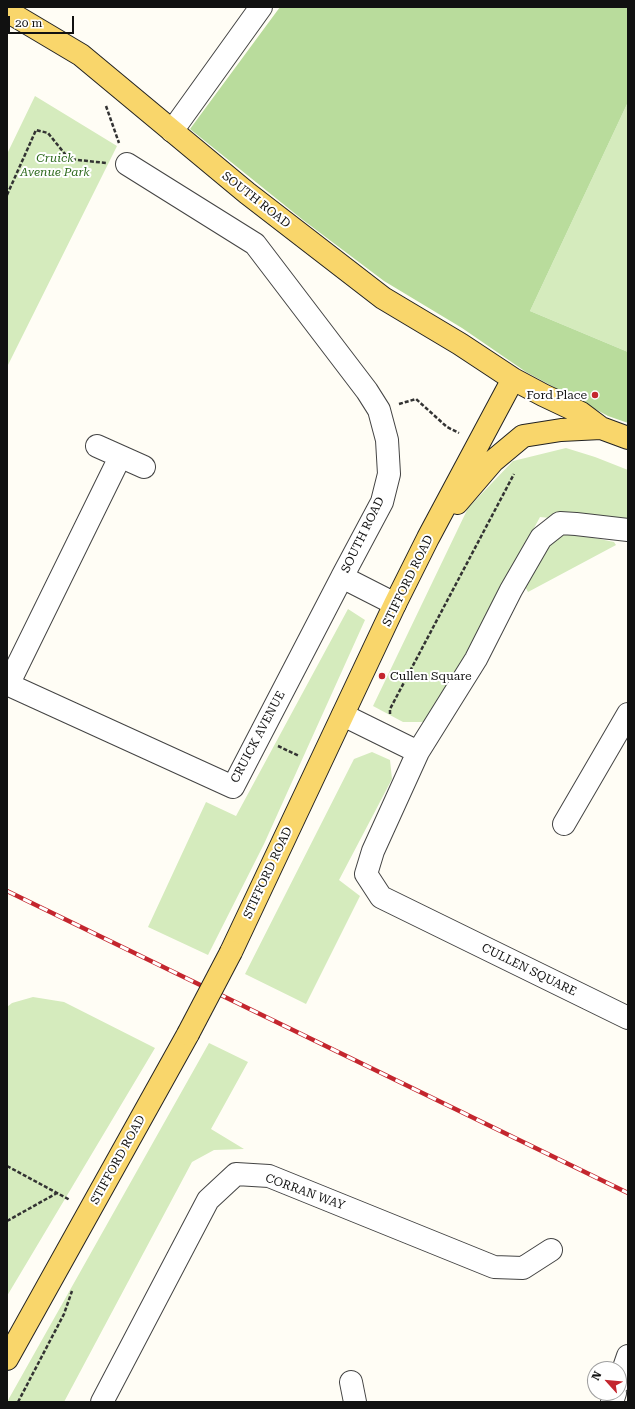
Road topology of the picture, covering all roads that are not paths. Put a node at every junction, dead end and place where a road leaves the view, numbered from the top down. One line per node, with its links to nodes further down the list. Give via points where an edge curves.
1 (261, 7): 3 (street)
2 (7, 11): 3 (main road, SOUTH ROAD, via 81,55)
3 (172, 131): 5 (main road, SOUTH ROAD, via 246,193 383,298)
4 (127, 164): 13 (street, SOUTH ROAD, via 255,244 379,410 387,440 389,474 382,502)
5 (513, 379): 6 (main road, SOUTH ROAD, via 581,413); 12 (main road, STIFFORD ROAD)
6 (601, 428): 7 (main road); 12 (main road, via 561,430 523,436 493,461)
7 (628, 438)
8 (97, 446): 9 (street)
9 (120, 456): 10 (street); 15 (street, CRUICK AVENUE)
10 (144, 467)
11 (628, 530): 18 (street, CULLEN SQUARE, via 560,523 541,538 476,659)
12 (428, 538): 14 (main road, STIFFORD ROAD)
13 (342, 577): 14 (street, SOUTH ROAD); 15 (street, CRUICK AVENUE, via 233,787)
14 (395, 604): 17 (main road, STIFFORD ROAD)
15 (8, 685)
16 (628, 714): 19 (street)
17 (343, 715): 18 (street); 22 (main road, STIFFORD ROAD, bridge, via 231,952)
18 (418, 752): 20 (street, CULLEN SQUARE, via 373,852 366,874 381,897)
19 (564, 824)
20 (628, 1018)
21 (551, 1250): 23 (street, CORRAN WAY, via 523,1268 494,1267 269,1176 236,1174 208,1200)
22 (7, 1359)
23 (102, 1402)

